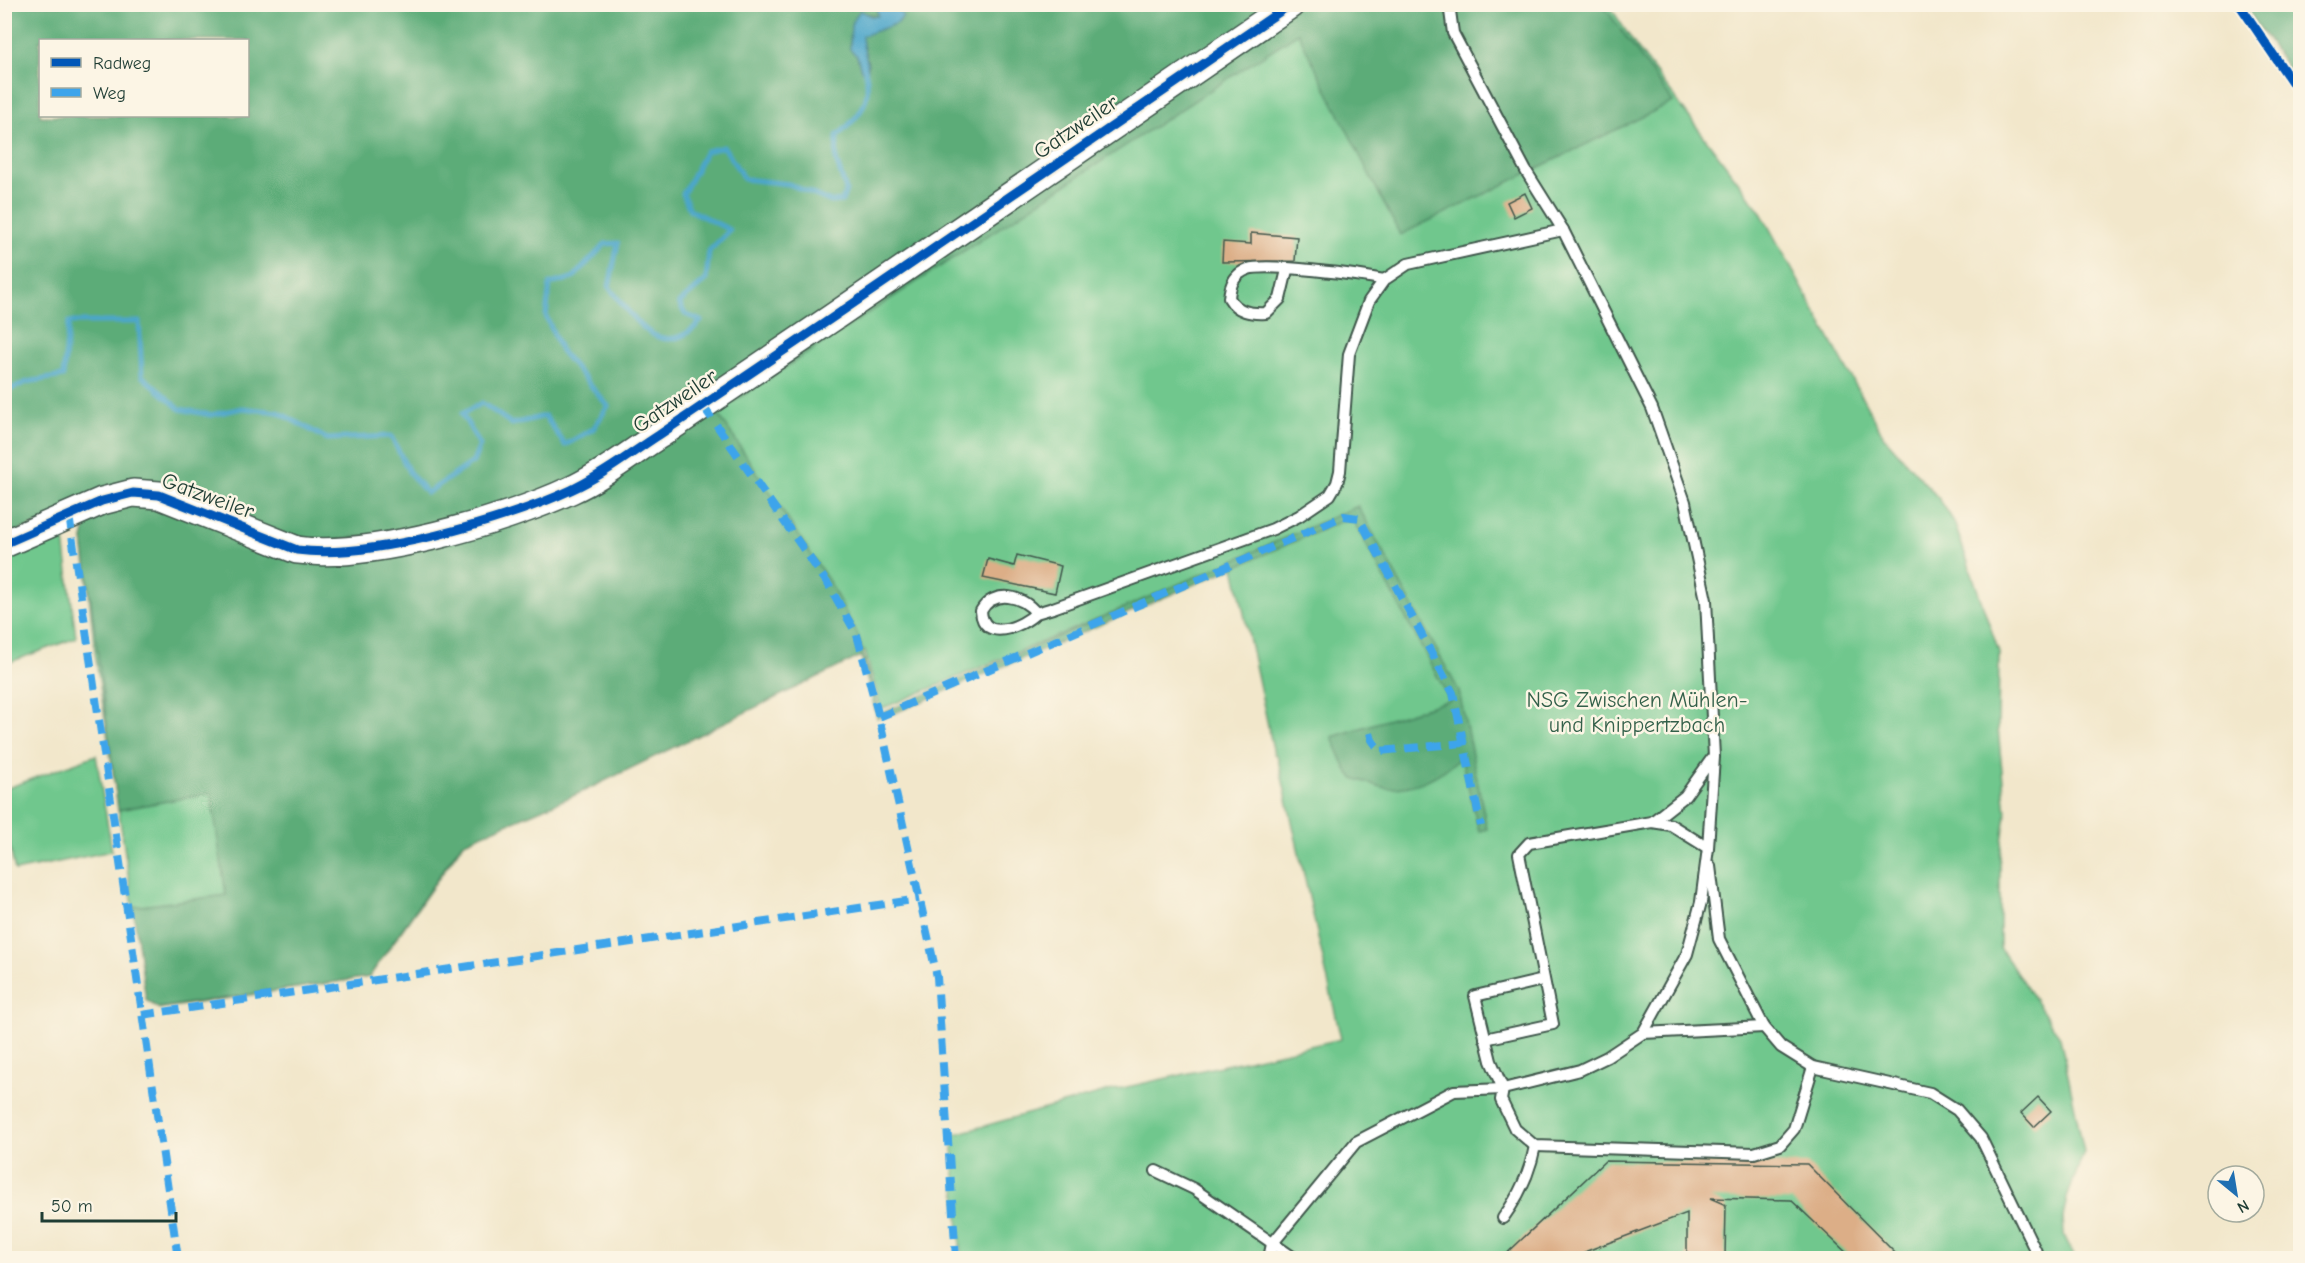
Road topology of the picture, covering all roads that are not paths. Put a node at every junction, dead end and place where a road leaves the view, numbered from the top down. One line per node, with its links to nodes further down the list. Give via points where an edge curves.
1 (1291, 4): 6 (street, Gatzweiler, via 703,406 575,488 541,503 423,537 343,553 319,553 297,550 159,495 134,493 102,501)
2 (1449, 4): 3 (lane, via 1453,33 1526,171)
3 (1563, 230): 5 (lane, via 1408,264); 8 (lane, via 1652,408 1684,502 1706,600)
4 (1287, 270): 4 (lane, via 1250,268 1231,284 1229,298 1249,313 1266,313 1280,299); 5 (lane)
5 (1384, 280): 7 (lane, via 1369,301 1349,354 1340,471 1330,495 1273,529)
6 (4, 544)
7 (1036, 613): 7 (lane, via 1029,604 1006,597 991,598 981,611 984,621 993,629 1020,626)
8 (1714, 757): 9 (lane, via 1685,796); 10 (lane)
9 (1652, 822): 10 (lane, via 1671,825); 11 (lane, via 1529,843 1519,854)
10 (1708, 848): 12 (lane, via 1719,939); 13 (lane, via 1701,902 1686,954)
11 (1543, 980): 14 (lane, via 1475,996); 14 (lane, via 1553,1024)
12 (1764, 1027): 13 (lane); 15 (lane, via 1781,1047)
13 (1643, 1033): 16 (lane, via 1580,1070)
14 (1485, 1039): 16 (lane)
15 (1813, 1067): 17 (lane, via 1794,1129 1780,1145 1754,1153); 23 (lane, via 1930,1093 1958,1110 1981,1138)
16 (1503, 1089): 17 (lane, via 1501,1100 1515,1129); 20 (lane, via 1454,1091 1356,1142)
17 (1535, 1146): 19 (lane, via 1517,1199)
18 (1156, 1171): 20 (lane, via 1194,1189)
19 (1503, 1218)
20 (1272, 1244): 21 (lane); 22 (lane)
21 (1269, 1258)
22 (1294, 1258)
23 (2039, 1258)

